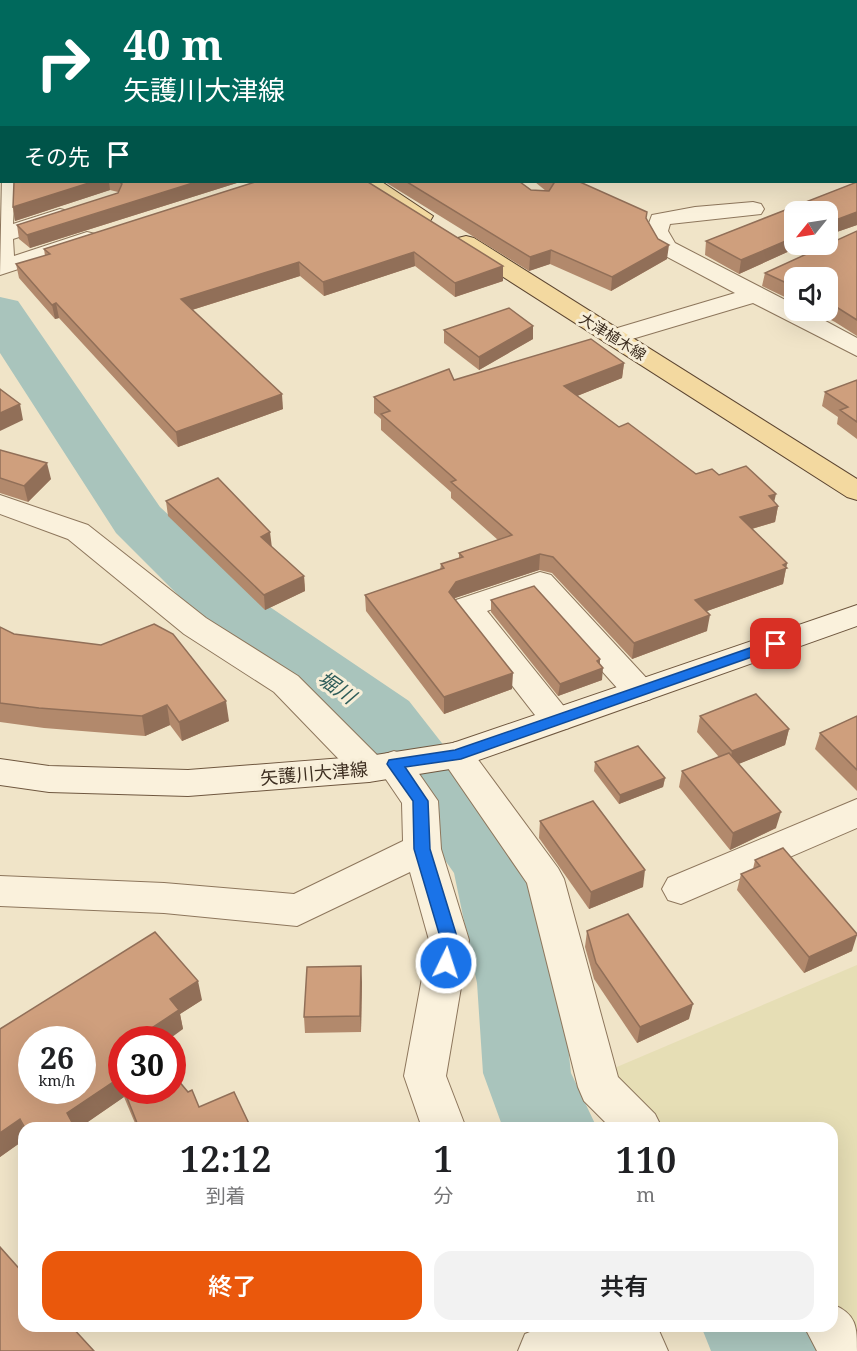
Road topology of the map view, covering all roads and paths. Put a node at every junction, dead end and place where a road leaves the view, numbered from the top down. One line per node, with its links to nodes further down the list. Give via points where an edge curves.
1 (4, 183): 6 (street)
2 (370, 183): 9 (main road, 大津植木線)
3 (753, 209): 8 (street, via 708,211 660,220 657,231 666,247)
4 (78, 210): 6 (street)
5 (102, 234): 7 (street)
6 (1, 235): 7 (street)
7 (2, 267)
8 (752, 285): 9 (street); 10 (street)
9 (613, 336): 11 (main road, 大津植木線)
10 (857, 348)
11 (857, 491)
12 (0, 504): 17 (street, via 78,532 195,626 286,684)
13 (857, 615): 14 (street, 矢護川大津線)
14 (639, 691): 15 (street, 矢護川大津線); 15 (street, via 540,582 467,607)
15 (557, 719): 16 (street, 矢護川大津線)
16 (456, 755): 17 (street, 矢護川大津線); 24 (street, via 545,879 599,1087)
17 (382, 766): 18 (street, 矢護川大津線, via 188,783 49,779); 20 (street, via 420,801)
18 (0, 772)
19 (857, 813): 21 (street)
20 (422, 849): 22 (street, via 297,910 164,898); 23 (street, via 450,940 425,1076)
21 (681, 889)
22 (0, 891)
23 (442, 1122)
24 (634, 1122)
25 (604, 1332): 28 (street)
26 (633, 1332): 29 (street)
27 (832, 1332): 30 (street)
28 (542, 1351)
29 (644, 1351)
30 (846, 1351)

